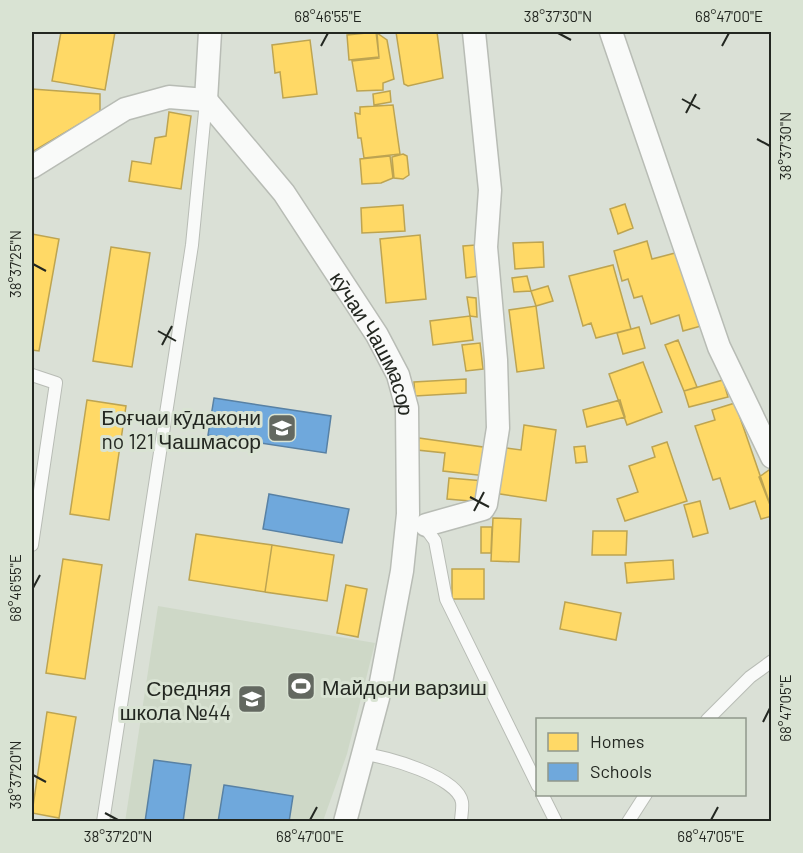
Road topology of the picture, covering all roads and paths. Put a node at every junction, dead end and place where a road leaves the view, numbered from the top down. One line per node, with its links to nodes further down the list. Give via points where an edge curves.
1 (210, 32): 4 (street)
2 (474, 32): 8 (street, via 490,190 486,247 498,428 483,509)
3 (611, 32): 7 (street, via 719,347)
4 (206, 100): 5 (street, via 169,97 125,109); 8 (street, кӯчаи Чашмасор, via 284,193 377,335 398,375 407,408); 16 (lane, via 192,245)
5 (32, 167)
6 (32, 375): 9 (lane, via 56,383)
7 (771, 457)
8 (417, 520): 12 (street, кӯчаи Чашмасор, via 402,571); 13 (lane, via 435,541 446,599)
9 (32, 545)
10 (771, 661): 11 (lane)
11 (709, 718)
12 (363, 754): 17 (street, кӯчаи Чашмасор); 18 (lane, via 381,755 454,788 462,802)
13 (536, 784)
14 (543, 796): 19 (lane)
15 (645, 796): 20 (lane)
16 (103, 822)
17 (345, 822)
18 (461, 822)
19 (556, 822)
20 (628, 822)

